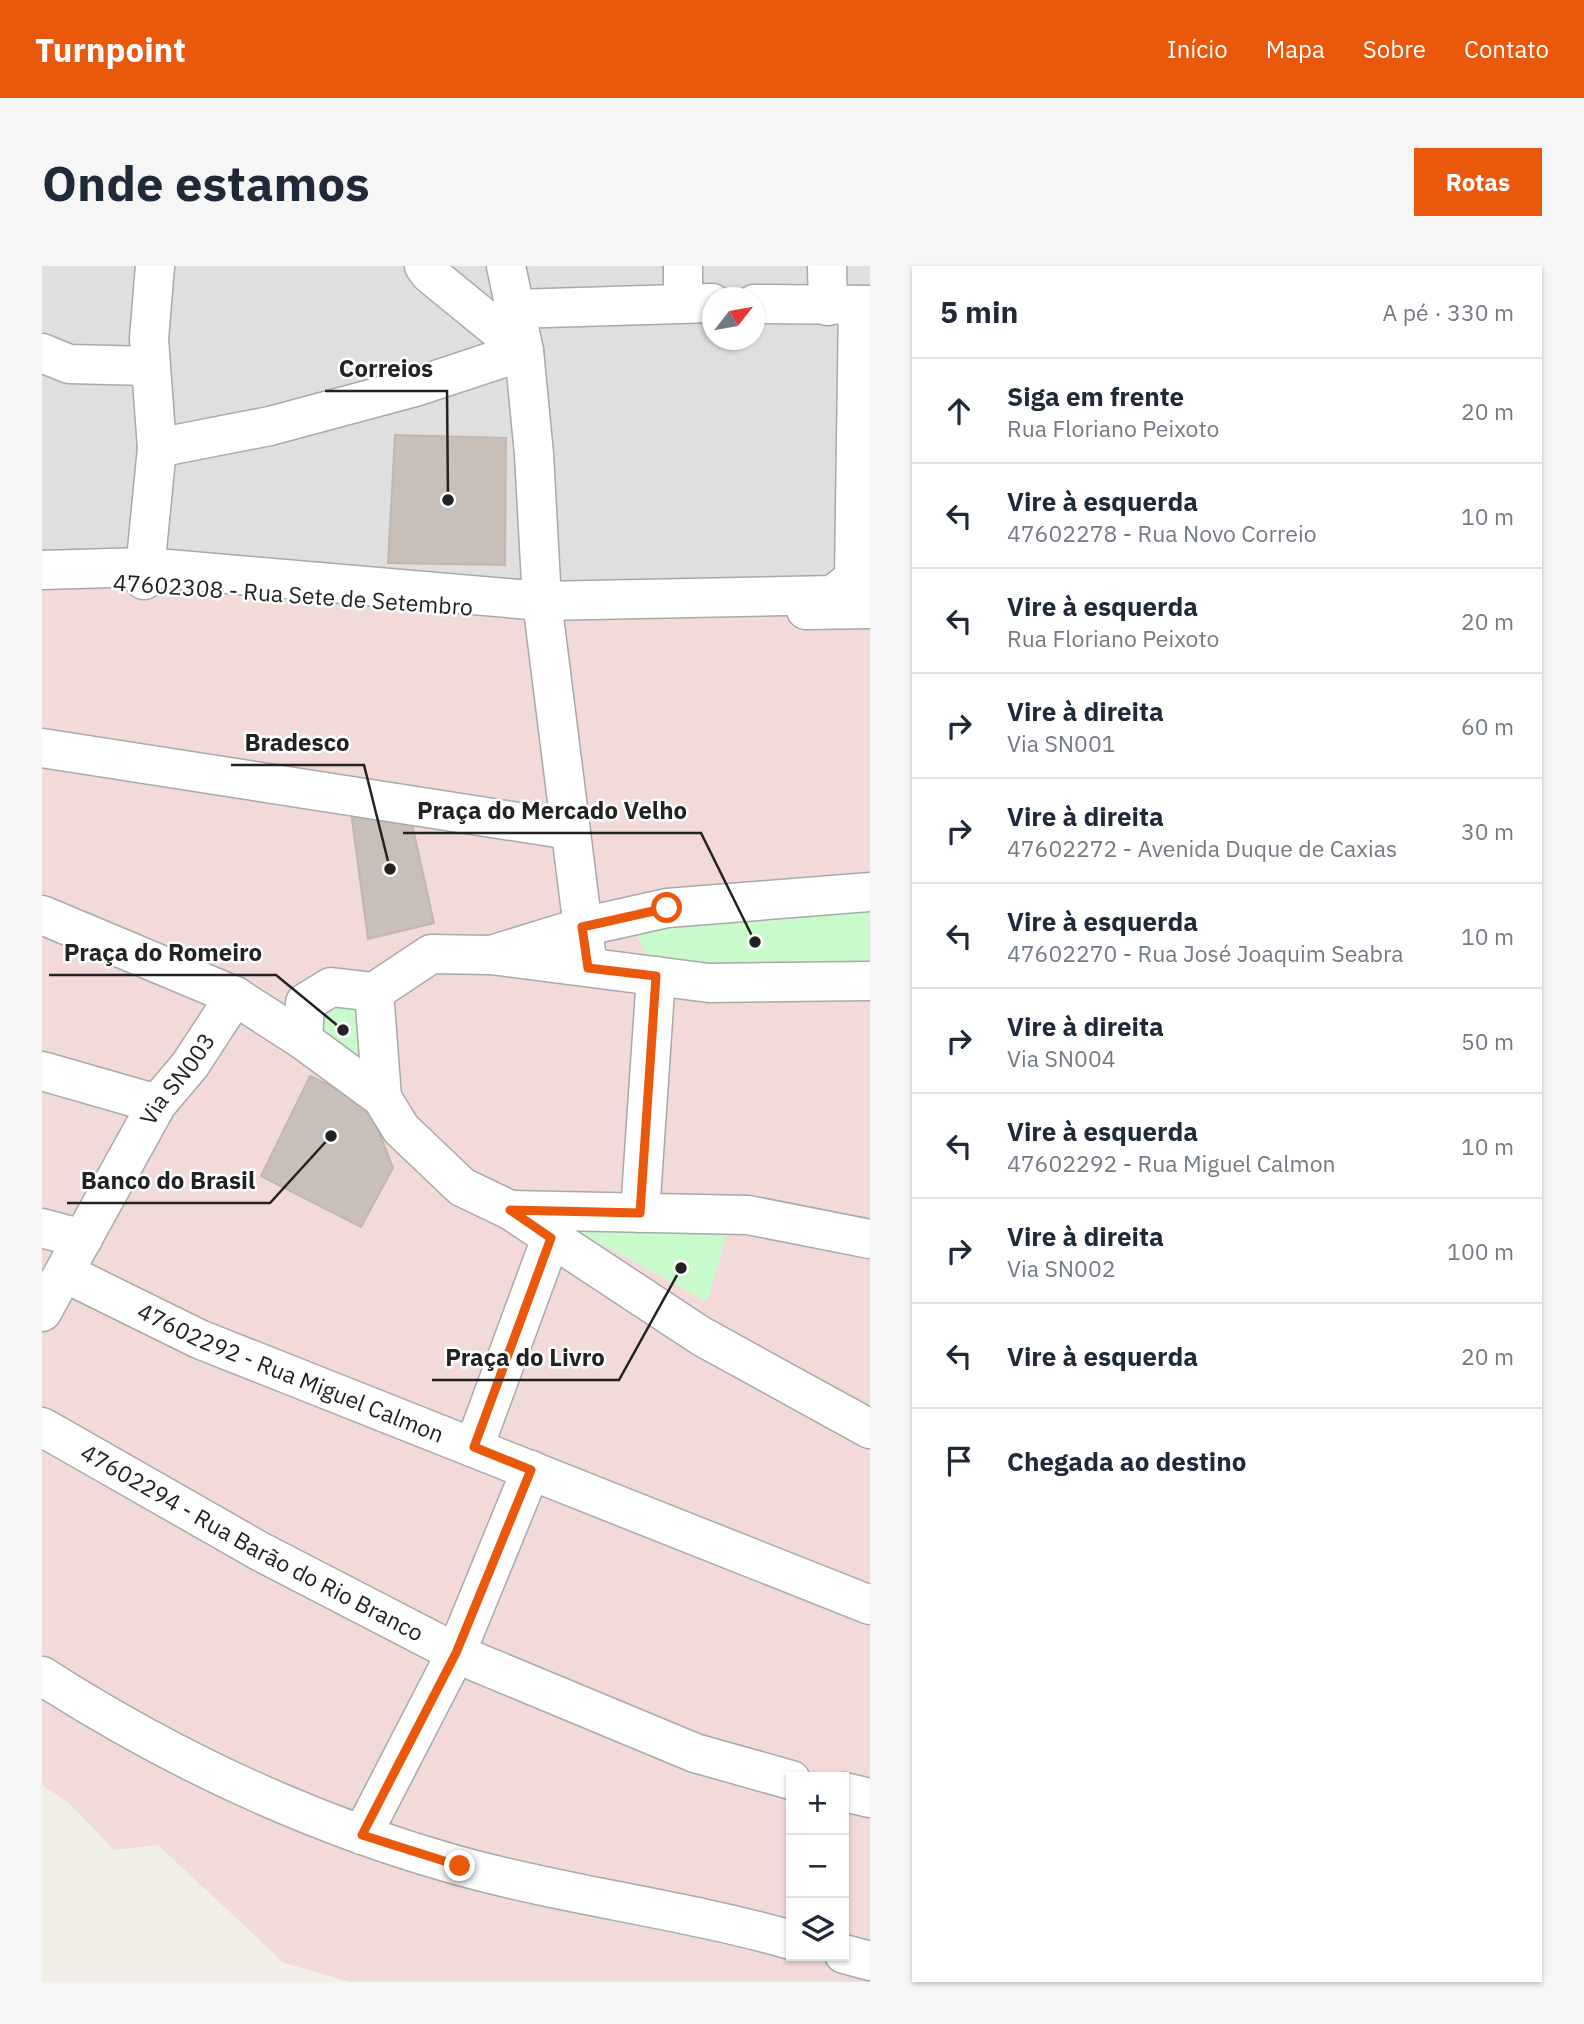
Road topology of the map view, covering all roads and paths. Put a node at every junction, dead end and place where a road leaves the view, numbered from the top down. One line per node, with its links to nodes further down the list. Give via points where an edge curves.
1 (155, 266): 11 (street)
2 (424, 266): 9 (street)
3 (506, 266): 8 (street)
4 (827, 266): 7 (street)
5 (693, 290): 8 (street)
6 (765, 304): 7 (street)
7 (852, 305): 16 (street)
8 (514, 309): 9 (street)
9 (524, 351): 12 (street, via 415,387 270,426); 17 (street)
10 (42, 353): 11 (street, via 69,364)
11 (149, 366): 12 (street)
12 (156, 448): 14 (street)
13 (42, 570): 14 (street)
14 (144, 574): 15 (street, 47602308 - Rua Sete de Setembro); 17 (street, 47602308 - Rua Sete de Setembro); 17 (street, via 359,586)
15 (42, 583)
16 (852, 594): 17 (street)
17 (543, 607): 19 (street)
18 (42, 748): 19 (street)
19 (570, 830): 22 (street)
20 (870, 892): 22 (street, via 667,908)
21 (42, 915): 28 (street)
22 (582, 927): 23 (street); 24 (street)
23 (491, 955): 24 (street); 27 (street, via 431,954)
24 (588, 968): 25 (street)
25 (656, 976): 26 (street, via 709,984); 34 (street)
26 (870, 981)
27 (374, 992): 29 (street, via 331,988 305,1003); 31 (street)
28 (235, 996): 29 (street); 32 (street, Via SN003, via 190,1065)
29 (303, 1040): 31 (street)
30 (42, 1071): 32 (street)
31 (382, 1098): 33 (street, via 401,1129 434,1163 462,1187)
32 (157, 1104): 37 (street, Via SN003)
33 (510, 1210): 34 (street); 36 (street)
34 (640, 1213): 38 (street, via 748,1215)
35 (42, 1228): 37 (street)
36 (551, 1238): 42 (street, via 701,1336); 43 (street)
37 (83, 1239): 39 (street, Via SN003)
38 (870, 1239)
39 (65, 1273): 40 (street, Via SN003); 43 (street, 47602292 - Rua Miguel Calmon, via 199,1339)
40 (42, 1312)
41 (42, 1427): 46 (street, 47602294 - Rua Barão do Rio Branco, via 261,1552)
42 (870, 1429)
43 (474, 1447): 44 (street, 47602292 - Rua Miguel Calmon)
44 (531, 1470): 45 (street, 47602292 - Rua Miguel Calmon); 46 (street)
45 (870, 1605)
46 (460, 1655): 48 (street, 47602294 - Rua Barão do Rio Branco, via 695,1753); 51 (street)
47 (42, 1675): 51 (street, via 194,1763)
48 (786, 1779)
49 (849, 1793): 50 (street)
50 (870, 1798)
51 (362, 1835): 52 (street, via 517,1881 724,1921)
52 (786, 1939)
53 (849, 1955): 54 (street)
54 (870, 1961)

